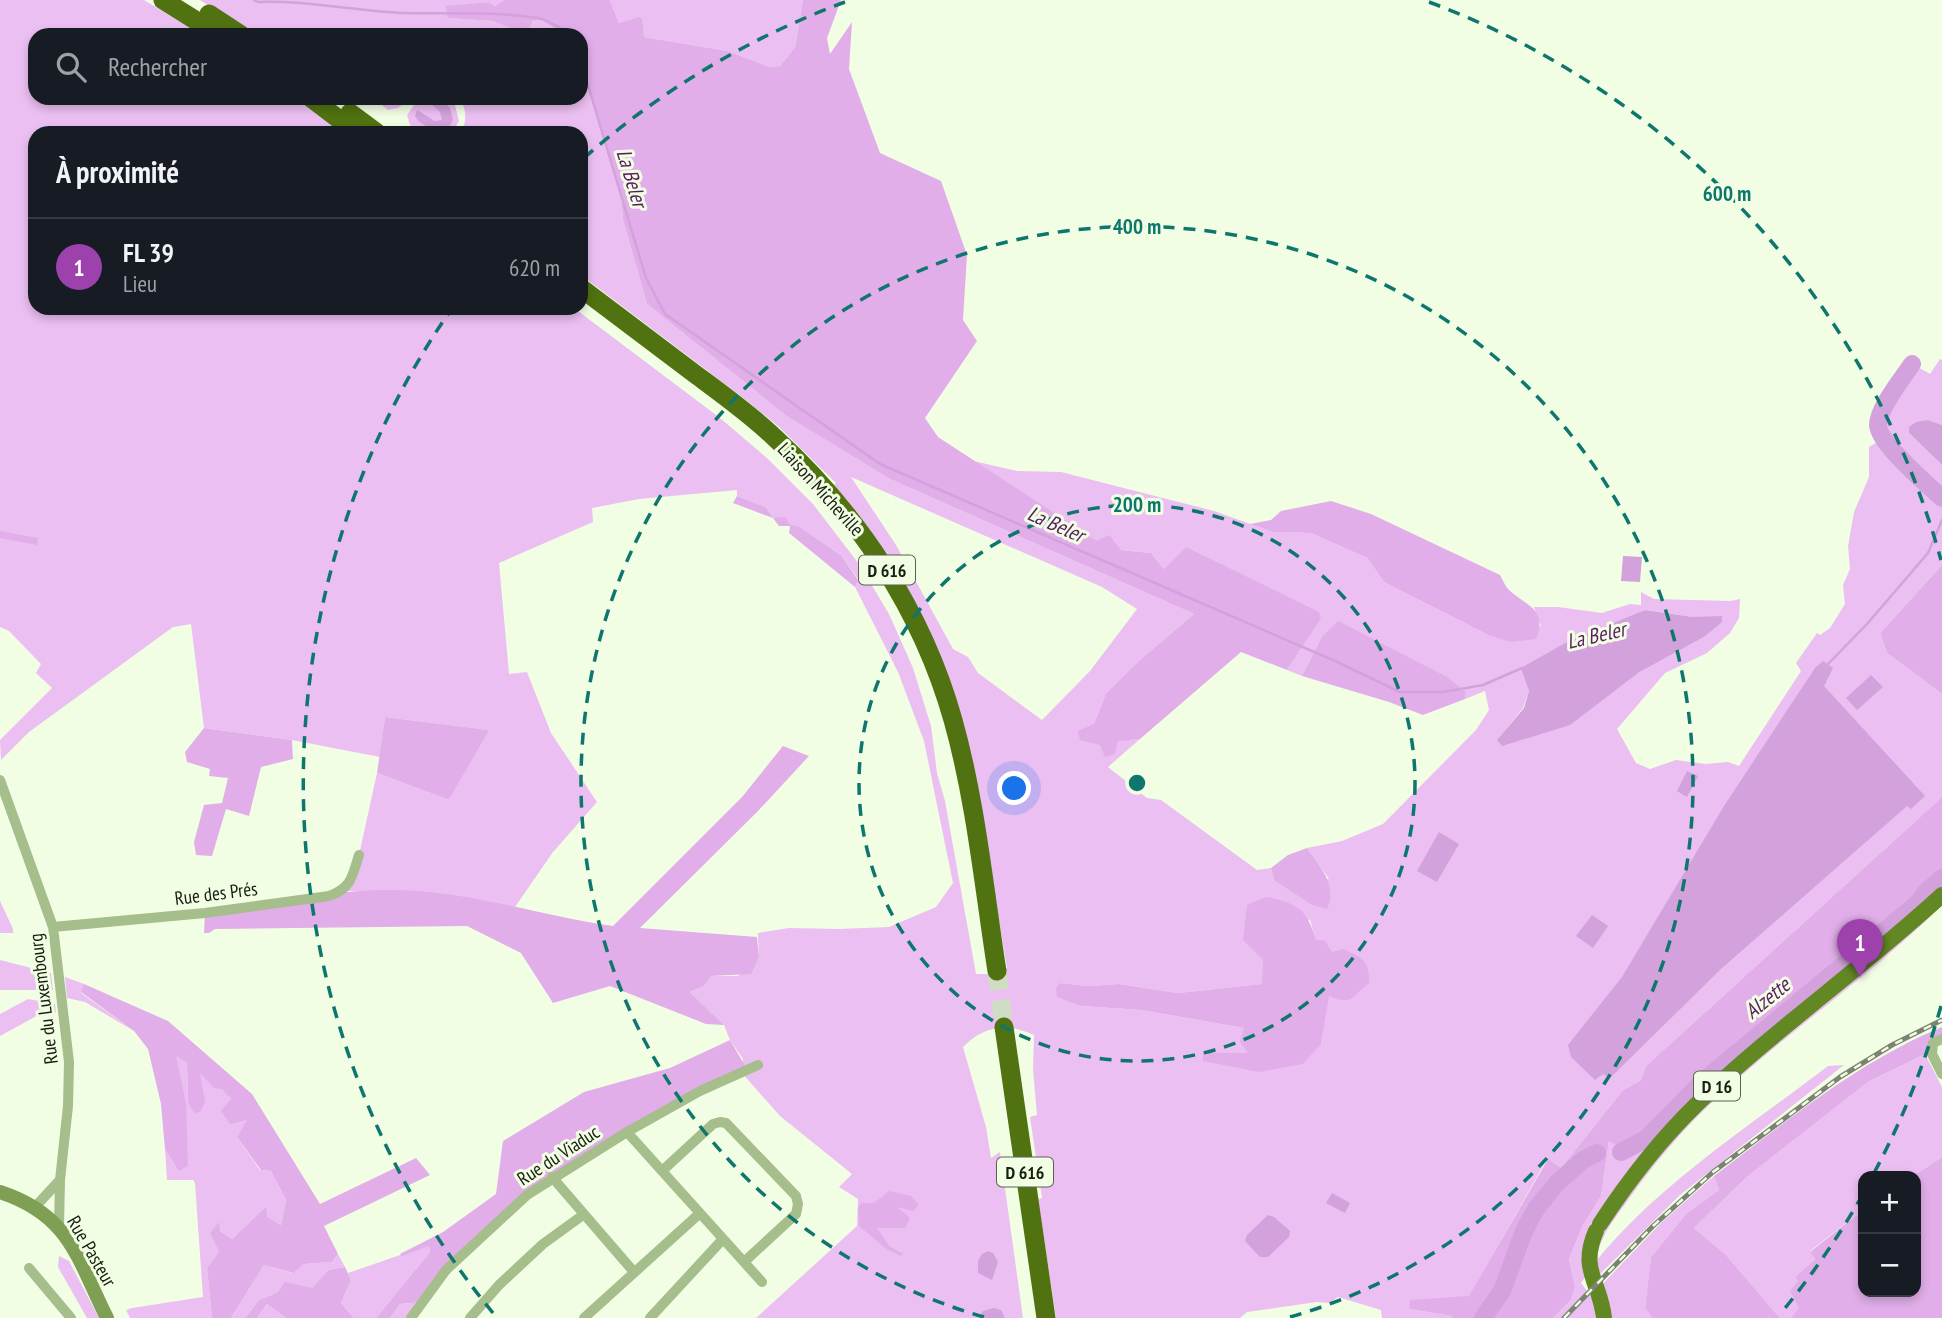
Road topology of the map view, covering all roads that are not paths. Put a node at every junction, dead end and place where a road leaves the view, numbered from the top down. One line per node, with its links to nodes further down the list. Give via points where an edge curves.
1 (163, 0): 3 (highway)
2 (186, 0): 4 (highway)
3 (208, 28)
4 (230, 28)
5 (320, 105): 7 (highway)
6 (339, 105): 8 (highway)
7 (348, 126)
8 (368, 126)
9 (588, 293): 10 (highway, Liaison Micheville / D 616, via 772,435 826,489 879,558 933,662 953,721 970,799 990,972 942,724 922,665 865,558 819,498 765,444)
10 (588, 307)
11 (0, 780): 14 (street, Rue du Luxembourg)
12 (359, 855): 14 (street, Rue des Prés, via 344,891 330,896)
13 (1942, 895): 32 (main road, D 16, via 1697,1104 1644,1162 1589,1247 1588,1263)
14 (53, 927): 21 (street, Rue du Luxembourg, via 69,1062)
15 (1938, 1041): 17 (street, via 1932,1054)
16 (758, 1065): 18 (street, Rue du Viaduc)
17 (1942, 1074)
18 (627, 1132): 19 (street); 20 (street, Rue du Viaduc)
19 (662, 1171): 24 (street); 28 (street, via 713,1124 726,1123 796,1196 796,1214)
20 (552, 1177): 25 (street); 35 (street, Rue du Viaduc, via 485,1231 446,1270)
21 (60, 1180): 23 (street); 26 (street, Rue du Luxembourg)
22 (0, 1192): 23 (main road, Rue Pasteur)
23 (35, 1207): 26 (main road, Rue Pasteur)
24 (699, 1214): 27 (street); 30 (street)
25 (583, 1215): 30 (street); 36 (street, via 543,1244)
26 (59, 1226): 34 (main road, Rue Pasteur)
27 (723, 1240): 28 (street); 38 (street)
28 (744, 1262): 31 (street)
29 (29, 1268): 33 (street)
30 (634, 1272): 37 (street)
31 (762, 1282)
32 (1599, 1298): 41 (main road, D 16); 42 (main road, D 16)
33 (71, 1318)
34 (107, 1318)
35 (411, 1318)
36 (470, 1318)
37 (584, 1318)
38 (650, 1318)
39 (1034, 1318): 40 (highway, D 616, via 998,1028)
40 (1046, 1318)
41 (1595, 1318)
42 (1604, 1318)

